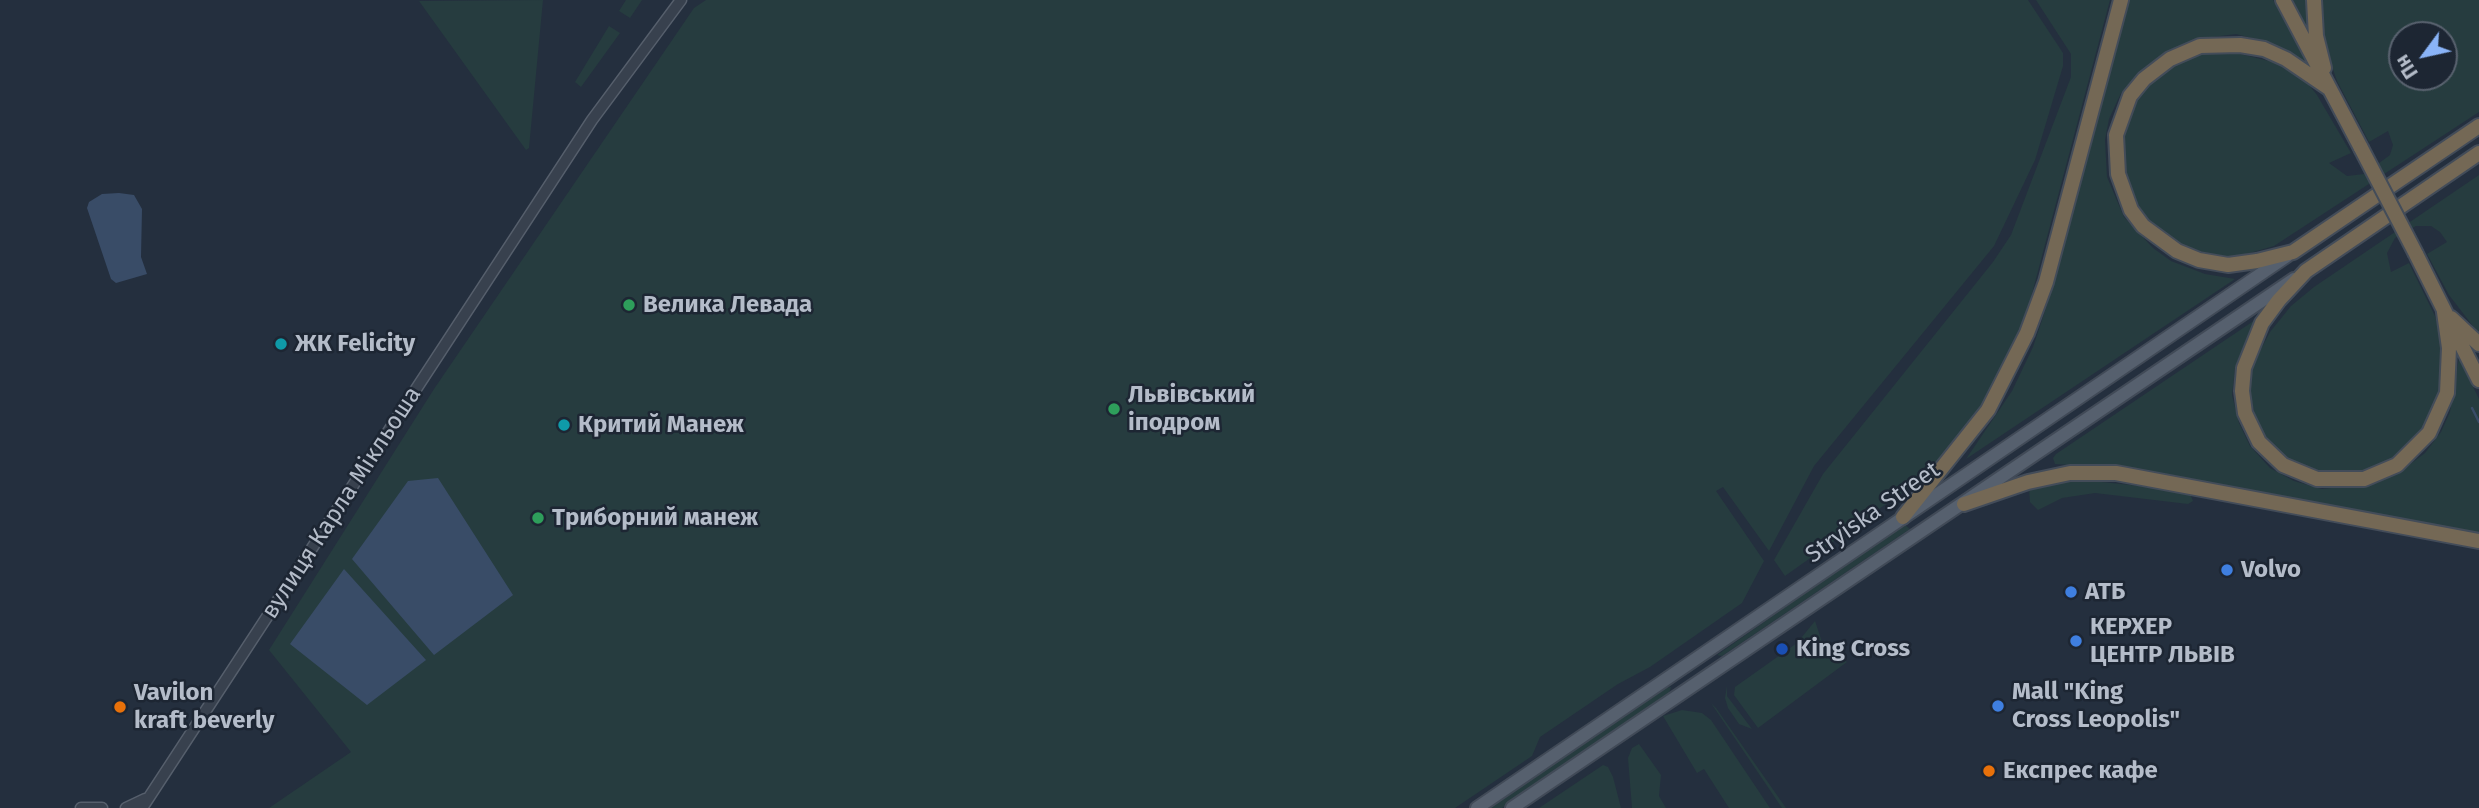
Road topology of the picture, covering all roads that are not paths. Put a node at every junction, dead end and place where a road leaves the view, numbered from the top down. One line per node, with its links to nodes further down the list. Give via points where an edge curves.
1 (681, 0): 20 (street, вулиця Карла Мікльоша, via 592,120)
2 (2121, 0): 16 (highway, via 2046,282 2027,333 1988,410)
3 (2283, 0): 5 (highway)
4 (2314, 0): 5 (highway, via 2316,36)
5 (2330, 89): 10 (highway, via 2264,50 2200,46 2144,79 2130,96 2116,135 2122,192 2131,210 2158,239 2199,260 2228,265); 12 (highway, bridge)
6 (2479, 121): 8 (highway)
7 (2479, 126): 8 (highway)
8 (2457, 141): 10 (highway)
9 (2475, 158): 11 (highway)
10 (2293, 251): 16 (main road, Stryiska Street)
11 (2306, 271): 12 (highway, via 2262,323 2244,368 2242,391 2250,428 2269,455 2317,480 2364,480 2381,474 2416,450 2430,433 2447,393 2449,348); 15 (main road, Stryiska Street)
12 (2444, 312): 13 (highway); 14 (highway)
13 (2479, 344)
14 (2479, 380)
15 (1965, 505): 17 (highway, via 2028,482 2070,473 2116,473); 19 (main road, Stryiska Street)
16 (1903, 517): 18 (main road, Stryiska Street)
17 (2479, 541)
18 (1686, 666): 19 (main road); 24 (main road, Stryiska Street)
19 (1696, 681): 25 (main road, Stryiska Street)
20 (144, 804): 23 (street, вулиця Карла Мікльоша)
21 (81, 808): 22 (street)
22 (102, 808)
23 (127, 808)
24 (1477, 808)
25 (1511, 808)

